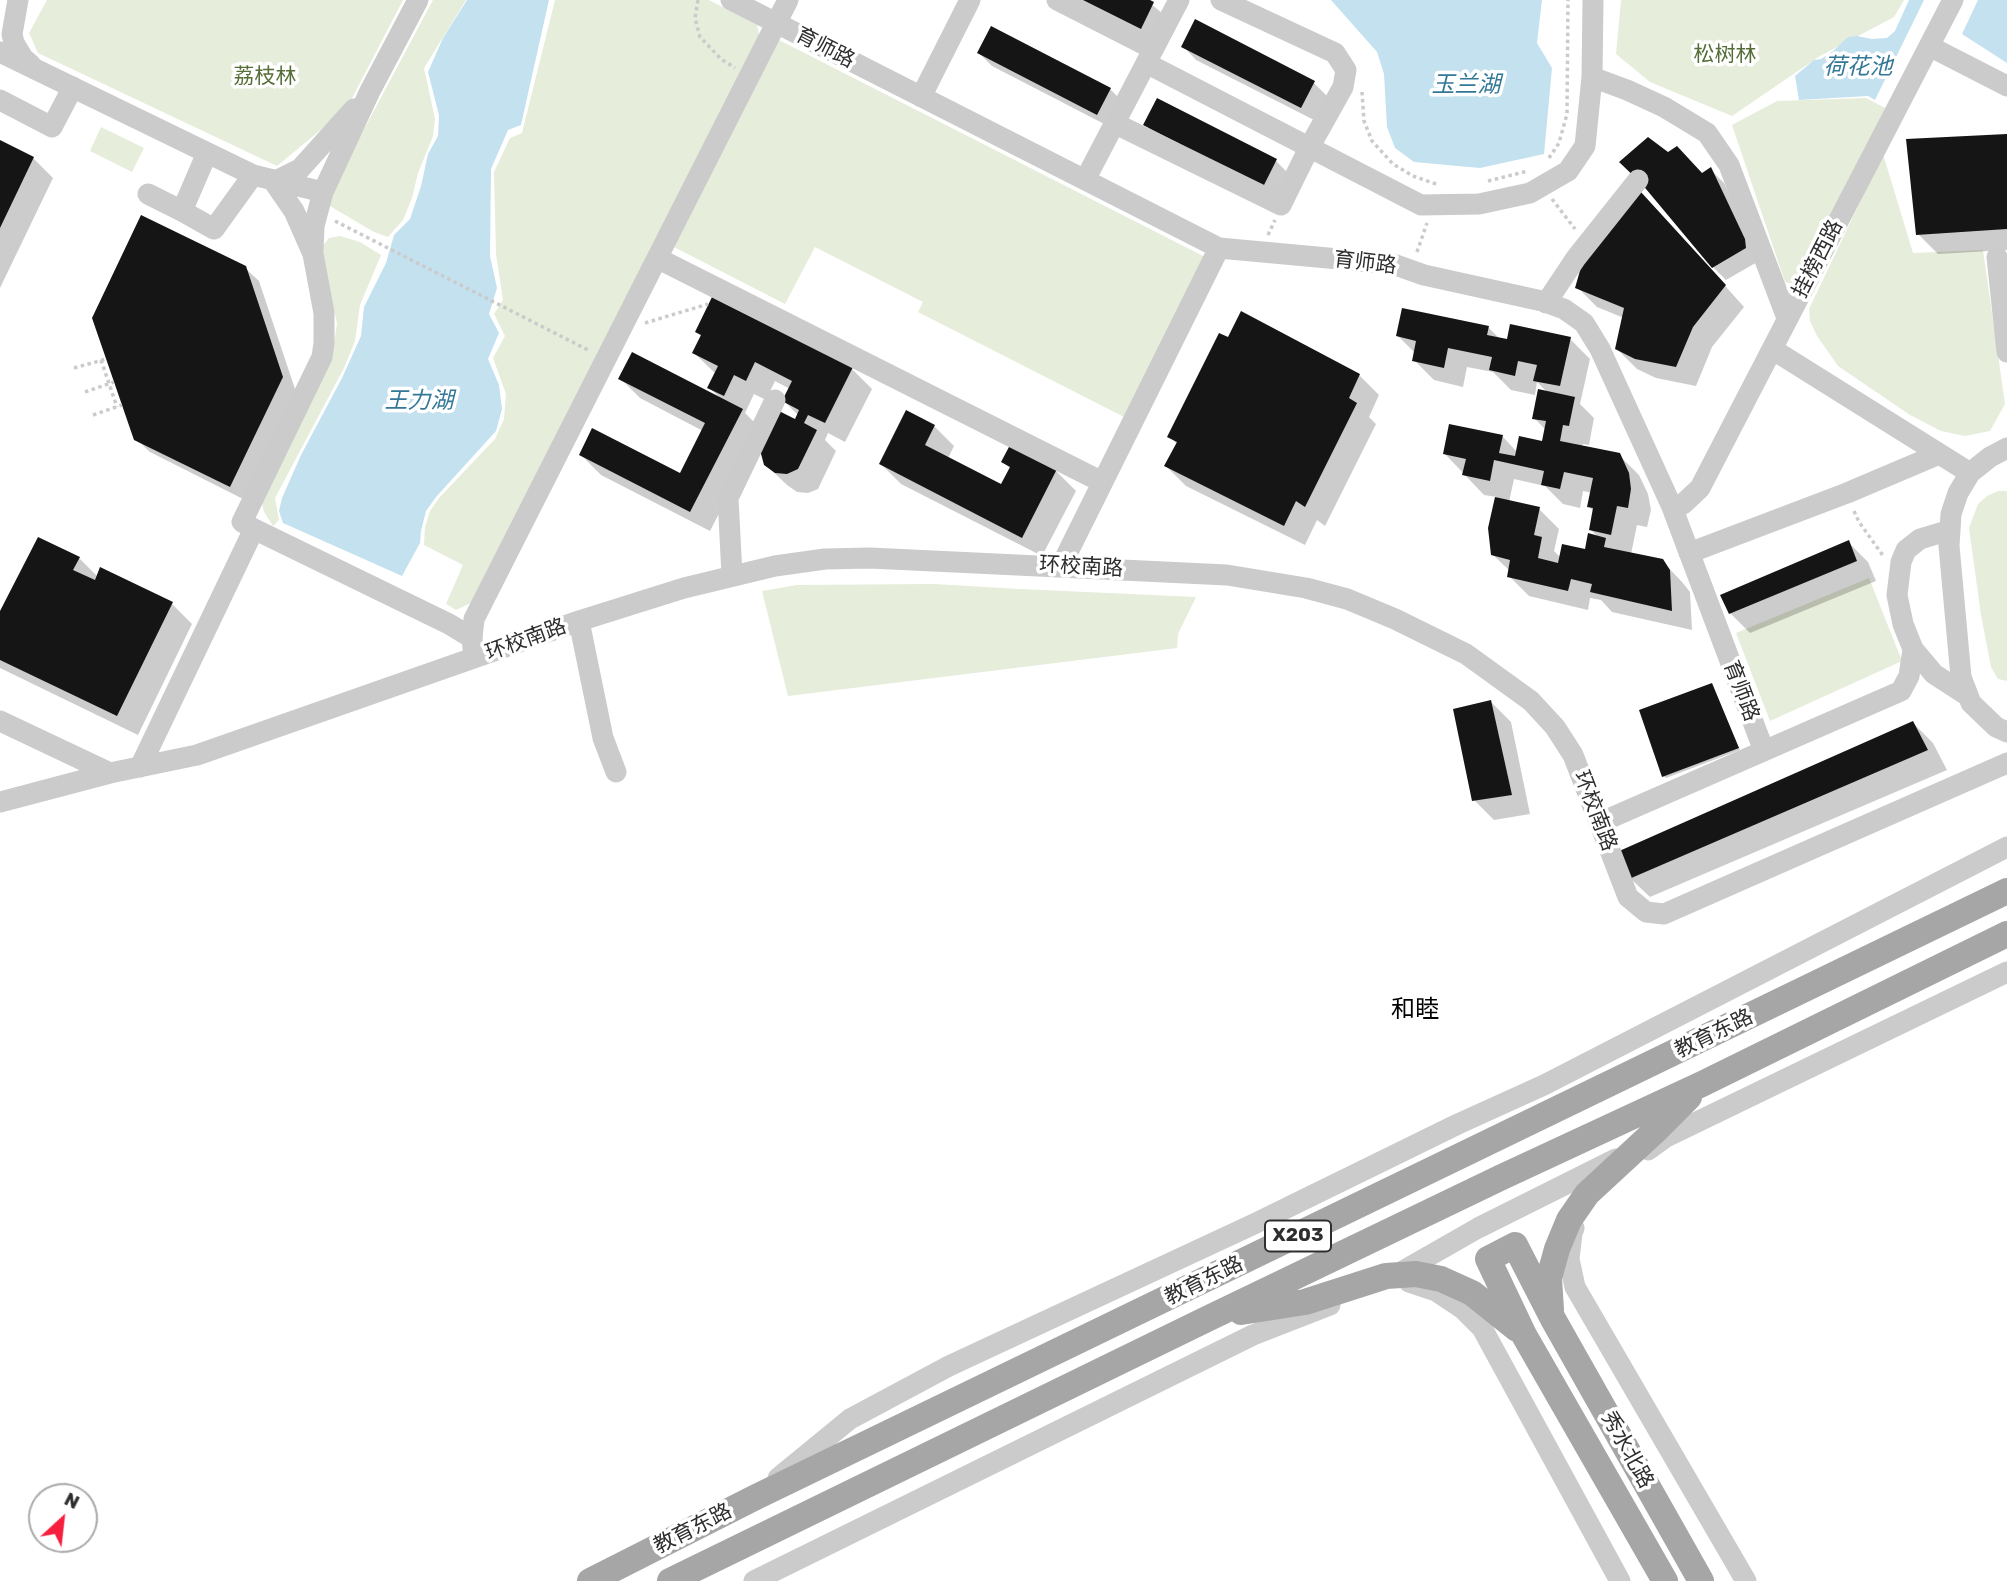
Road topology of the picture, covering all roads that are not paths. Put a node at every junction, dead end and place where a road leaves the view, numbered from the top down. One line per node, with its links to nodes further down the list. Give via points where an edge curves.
1 (18, 0): 15 (lane, via 14,43 28,64)
2 (418, 0): 19 (lane)
3 (730, 0): 11 (lane, 育师路)
4 (788, 0): 11 (lane)
5 (970, 0): 20 (lane)
6 (1057, 0): 14 (lane)
7 (1179, 0): 14 (lane)
8 (1221, 0): 23 (lane, via 1335,53 1346,70 1343,87)
9 (1593, 0): 16 (lane)
10 (1953, 0): 12 (lane, 挂榜西路)
11 (776, 23): 20 (lane, 育师路); 34 (lane)
12 (1929, 46): 17 (lane); 37 (lane, 挂榜西路)
13 (0, 52): 15 (lane)
14 (1150, 56): 22 (lane); 23 (lane)
15 (39, 70): 18 (lane)
16 (1592, 77): 23 (lane, via 1585,146 1568,171 1538,177 1530,193 1479,204 1421,205); 37 (lane, via 1707,133 1729,165)
17 (2007, 86)
18 (73, 87): 21 (lane, via 52,127); 24 (lane)
19 (370, 91): 28 (lane, via 300,169); 30 (lane)
20 (921, 97): 26 (lane, 育师路)
21 (0, 100)
22 (1114, 123): 23 (lane, via 1281,205); 26 (lane)
23 (1310, 146)
24 (207, 153): 25 (lane); 31 (lane)
25 (253, 175): 28 (lane); 31 (lane, via 214,229)
26 (1085, 180): 32 (lane, 育师路)
27 (1638, 180): 36 (lane)
28 (274, 182): 30 (lane); 33 (lane)
29 (148, 194): 31 (lane)
30 (320, 202): 33 (lane)
31 (181, 211)
32 (1219, 248): 36 (lane, 育师路, via 1393,264); 44 (lane)
33 (313, 254): 46 (lane, via 324,313 322,357 242,522)
34 (657, 257): 44 (lane); 52 (lane, via 474,619)
35 (1997, 257): 39 (lane)
36 (1546, 303): 45 (lane, 育师路, via 1584,323 1600,349)
37 (1787, 318): 38 (lane, 挂榜西路)
38 (1772, 349): 42 (lane); 45 (lane, 挂榜西路, via 1700,488)
39 (2007, 352)
40 (775, 400): 50 (lane, via 728,498)
41 (2007, 448): 43 (lane)
42 (1939, 454): 43 (lane); 48 (lane)
43 (1970, 473): 47 (lane, via 1958,492)
44 (1102, 482): 49 (lane)
45 (1672, 508): 48 (lane, 育师路)
46 (254, 529): 52 (lane, via 449,624); 61 (lane)
47 (1950, 530): 53 (lane, via 1920,539 1906,550 1897,595); 56 (lane, via 1961,677)
48 (1689, 553): 59 (lane, 育师路)
49 (1061, 566): 50 (lane, 环校南路, via 825,559); 65 (lane, 环校南路, via 1227,575 1306,588 1347,599 1432,636 1499,677 1555,727 1573,755)
50 (732, 575): 51 (lane, 环校南路)
51 (579, 621): 52 (lane, 环校南路); 62 (lane, via 603,738)
52 (473, 648): 61 (lane, 环校南路, via 197,755)
53 (1913, 649): 54 (lane); 55 (lane, via 1909,676)
54 (1937, 676): 55 (lane); 56 (lane)
55 (1901, 691): 59 (lane)
56 (1968, 696): 58 (lane, via 1996,727)
57 (0, 721): 63 (lane)
58 (2007, 732)
59 (1764, 751): 65 (lane)
60 (2007, 763): 65 (lane, 环校南路, via 1664,914 1646,912 1628,897)
61 (140, 767): 63 (lane, 环校南路)
62 (616, 772)
63 (110, 773): 64 (lane, 环校南路)
64 (0, 802)
65 (1599, 823)
66 (2007, 847): 78 (lane, via 1544,1085 949,1366 850,1419)
67 (2007, 891): 78 (main road, 教育东路 / X203)
68 (2007, 934): 70 (main road, 教育东路 / X203)
69 (2007, 972): 71 (lane)
70 (1702, 1084): 72 (main road); 75 (main road, 教育东路 / X203)
71 (1666, 1137): 72 (lane); 85 (lane, via 1606,1182 1588,1202 1572,1233 1569,1259 1575,1287)
72 (1634, 1150): 73 (lane); 76 (main road, via 1587,1194 1569,1220 1549,1278)
73 (1394, 1276): 74 (lane); 75 (main road, via 1305,1302); 77 (main road, via 1441,1279 1472,1293)
74 (1369, 1290): 81 (lane, via 1253,1335); 82 (lane, via 1406,1281 1436,1291 1482,1328)
75 (1209, 1318): 80 (main road, 教育东路 / X203)
76 (1553, 1319): 77 (main road, 秀水北路, via 1515,1245 1488,1259); 84 (main road, 秀水北路)
77 (1524, 1335): 83 (main road, 秀水北路)
78 (756, 1497): 79 (main road, 教育东路 / X203)
79 (590, 1581)
80 (670, 1581)
81 (754, 1581)
82 (1620, 1581)
83 (1665, 1581)
84 (1701, 1581)
85 (1746, 1581)

